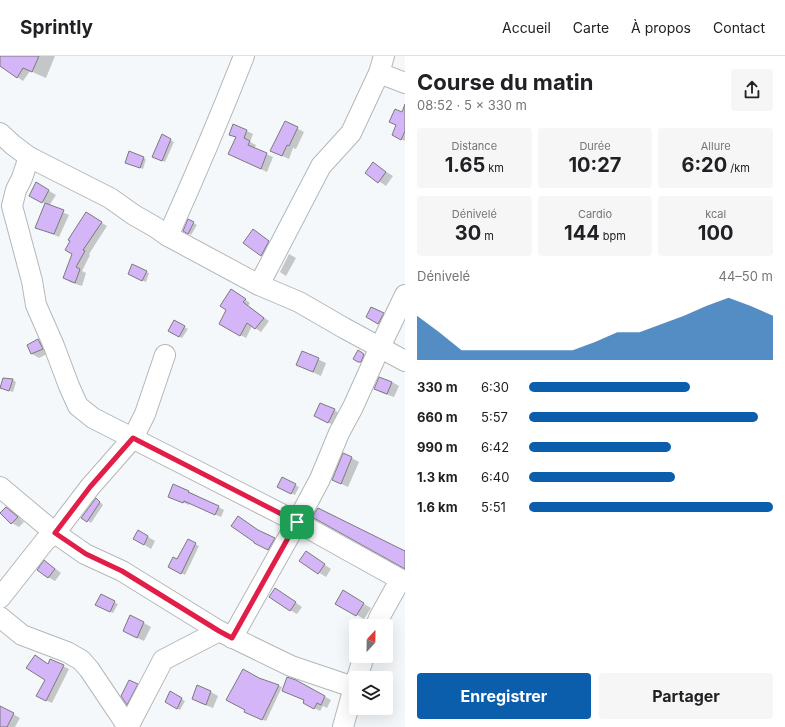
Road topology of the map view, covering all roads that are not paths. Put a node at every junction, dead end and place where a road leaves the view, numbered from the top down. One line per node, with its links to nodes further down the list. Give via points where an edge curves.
1 (244, 56): 7 (street)
2 (382, 65): 3 (street); 8 (street, via 351,133 321,166)
3 (405, 83)
4 (0, 133): 5 (street)
5 (29, 157): 6 (street); 7 (street, via 110,198)
6 (6, 214): 13 (street, via 32,281 36,305 78,406 93,418)
7 (168, 236): 8 (street)
8 (259, 285): 10 (street, via 299,302)
9 (405, 294): 10 (street)
10 (380, 347): 12 (street); 15 (street, via 320,479)
11 (165, 355): 13 (street, via 145,414)
12 (405, 360)
13 (133, 438): 15 (street); 16 (street, via 90,487)
14 (0, 487): 16 (street)
15 (297, 522): 17 (street); 21 (street)
16 (55, 533): 18 (street, via 45,541); 21 (street, via 86,554 122,571)
17 (403, 581): 20 (street)
18 (0, 598)
19 (0, 617): 24 (street, via 22,635 67,652 80,660 90,669)
20 (379, 619)
21 (225, 634): 22 (street, via 291,666); 24 (street, via 163,660)
22 (349, 680)
23 (349, 704): 25 (street)
24 (128, 727)
25 (343, 727)

